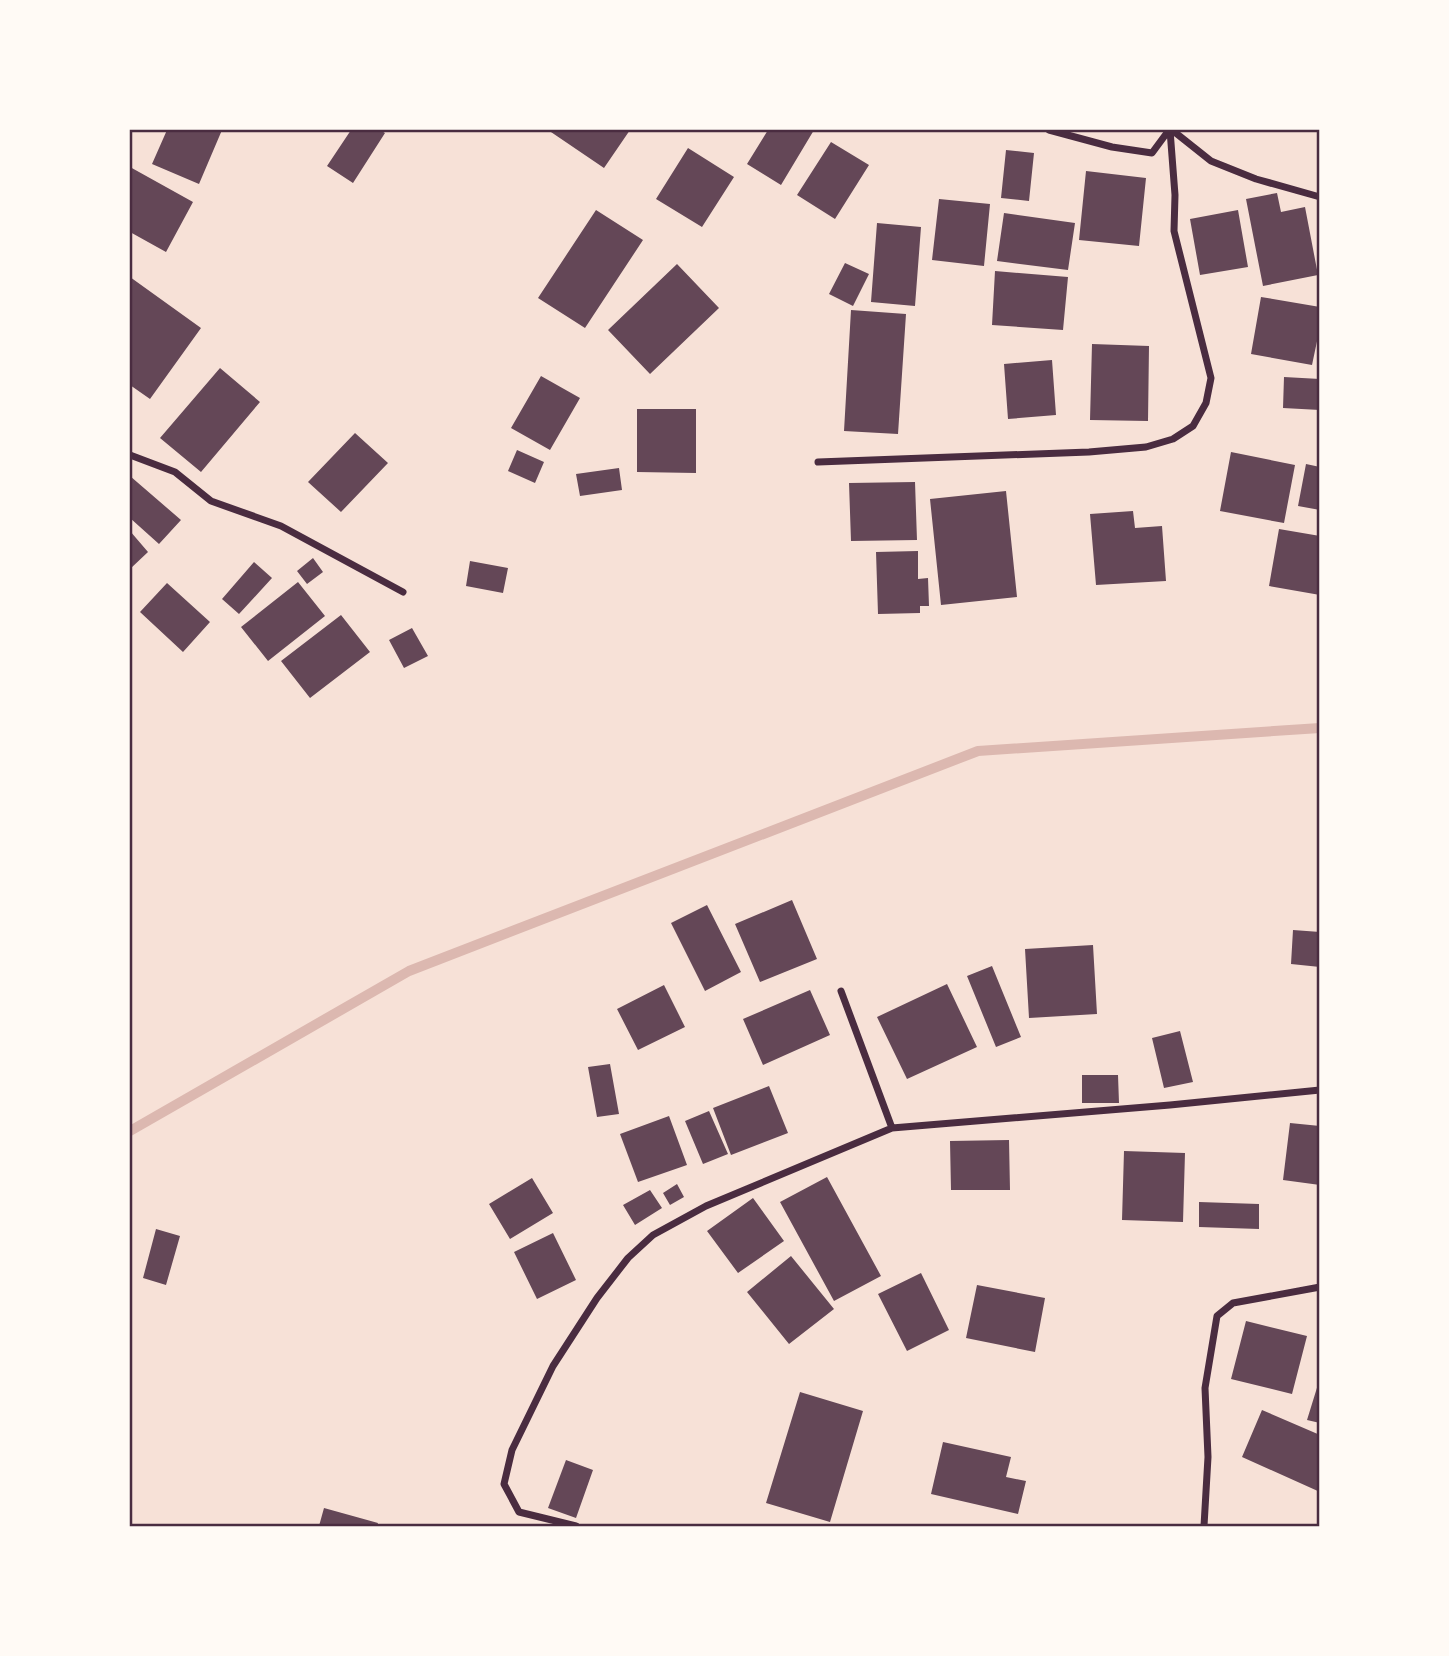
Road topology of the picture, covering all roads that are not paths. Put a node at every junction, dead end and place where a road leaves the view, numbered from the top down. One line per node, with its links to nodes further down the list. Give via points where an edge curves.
1 (1049, 130): 2 (street, via 1152,153)
2 (1170, 130): 3 (street, via 1211,161); 5 (street, via 1174,231 1211,378 1206,403 1193,426 1173,439 1146,447)
3 (1320, 197)
4 (130, 455): 6 (street, via 175,472 211,501 281,526)
5 (818, 462)
6 (403, 592)
7 (841, 991): 9 (street)
8 (1320, 1090): 9 (street)
9 (891, 1128): 11 (street, via 706,1206 653,1235 628,1258 553,1366 512,1450 504,1484 519,1512)
10 (1320, 1287): 12 (street, via 1233,1303 1217,1316 1205,1388 1208,1457)
11 (576, 1527)
12 (1203, 1527)

